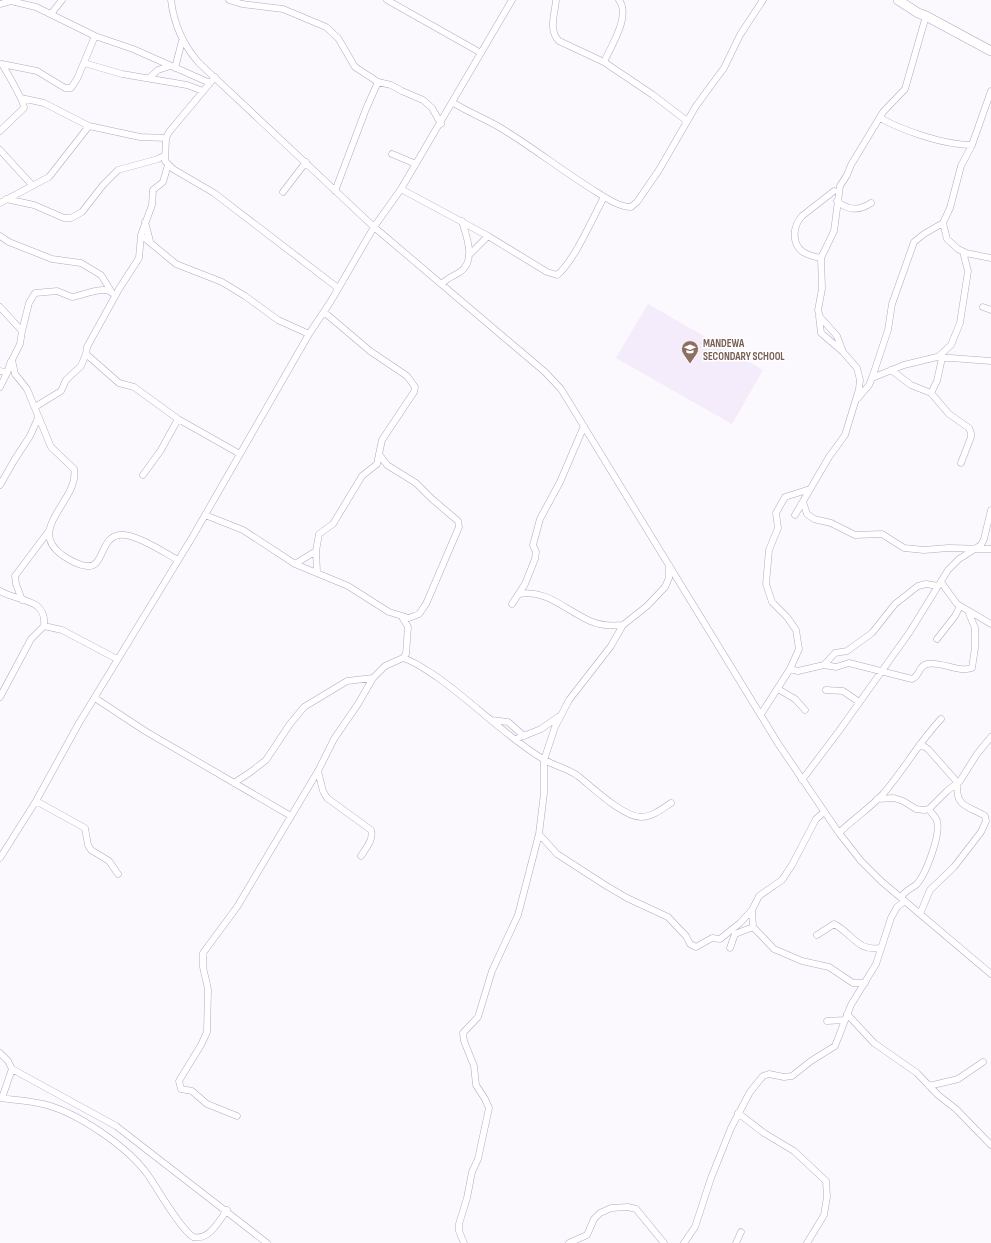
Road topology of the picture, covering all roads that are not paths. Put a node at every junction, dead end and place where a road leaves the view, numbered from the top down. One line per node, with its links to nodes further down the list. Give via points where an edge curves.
1 (62, 0): 12 (street)
2 (229, 0): 24 (street, via 283,9 322,25 338,38 355,67)
3 (387, 0): 17 (street)
4 (556, 0): 18 (street, via 553,22 555,37)
5 (619, 0): 18 (street, via 624,9 622,21)
6 (763, 0): 31 (street, via 740,35 724,68)
7 (898, 0): 10 (main road)
8 (170, 1): 15 (street)
9 (510, 1): 17 (street)
10 (911, 3): 13 (main road, via 918,13)
11 (0, 4): 12 (street, via 11,1 36,7)
12 (51, 14): 14 (street)
13 (926, 16): 16 (main road); 30 (street, via 905,89)
14 (95, 36): 20 (street); 21 (street, via 133,49)
15 (182, 41): 21 (street); 22 (street, via 189,52)
16 (991, 51)
17 (481, 53): 29 (street)
18 (604, 62): 31 (street, via 654,95)
19 (1, 63): 20 (street, via 37,71 68,88 75,84); 28 (street)
20 (84, 63): 23 (street, via 122,74)
21 (172, 67): 23 (street, via 158,70); 25 (street)
22 (216, 77): 25 (street); 40 (street)
23 (148, 78): 26 (street)
24 (378, 82): 32 (street, via 392,85 423,100 432,108); 45 (street)
25 (210, 84): 26 (street)
26 (203, 91): 35 (street)
27 (991, 91): 36 (street)
28 (21, 98): 33 (street, via 44,103); 34 (street, via 23,110)
29 (452, 102): 32 (street); 48 (street, via 503,129)
30 (880, 118): 36 (street, via 904,129 955,144); 50 (street, via 851,165 840,186)
31 (687, 121): 48 (street, via 638,202 631,207 625,207)
32 (440, 124): 42 (street)
33 (89, 126): 35 (street, via 140,137); 43 (street, via 49,177)
34 (0, 131)
35 (166, 138): 39 (street)
36 (972, 145): 55 (street, via 961,166 950,208)
37 (0, 150): 43 (street)
38 (392, 154): 42 (street)
39 (164, 156): 41 (street); 49 (street, via 118,170 82,212 71,218 64,218 34,205)
40 (306, 162): 45 (street); 47 (street)
41 (168, 164): 54 (street, via 163,182 153,190 152,205); 66 (street, via 214,193)
42 (416, 164): 44 (street)
43 (32, 185): 49 (street)
44 (401, 189): 53 (street); 56 (street)
45 (335, 191): 56 (street)
46 (834, 191): 63 (street, via 798,220 794,232 797,245 802,251)
47 (283, 192)
48 (604, 197): 59 (street, via 578,247 557,275 547,272)
49 (6, 199): 51 (street)
50 (836, 201): 52 (street, via 844,207 855,209 861,209); 63 (street, via 834,231)
51 (0, 203)
52 (871, 203)
53 (462, 221): 59 (street); 62 (street)
54 (145, 222): 57 (street); 60 (street)
55 (943, 223): 61 (street, via 947,239); 84 (street, via 914,242 892,304 888,330)
56 (374, 227): 65 (street); 66 (street)
57 (141, 235): 60 (street); 68 (street, via 139,258)
58 (0, 236): 67 (street, via 52,259 81,263 101,275)
59 (488, 236): 62 (street)
60 (150, 241): 75 (street, via 176,264 222,282 278,320)
61 (963, 252): 64 (street); 78 (street, via 968,271 960,323 951,345)
62 (469, 255): 65 (street, via 465,268 446,278)
63 (821, 258): 73 (street, via 822,289)
64 (991, 258)
65 (442, 284): 91 (street, via 554,381)
66 (338, 288): 72 (street)
67 (111, 291): 68 (street); 74 (street, via 89,291 72,297 57,291 35,293 29,303)
68 (114, 298): 77 (street)
69 (0, 307): 74 (street)
70 (983, 307): 71 (street)
71 (991, 310)
72 (324, 312): 75 (street); 93 (street, via 370,351 407,376 415,387 382,440)
73 (818, 314): 76 (street, via 837,336); 76 (street, via 821,333)
74 (22, 331): 79 (street, via 20,344)
75 (309, 334): 92 (street)
76 (843, 352): 87 (street, via 860,375)
77 (86, 354): 88 (street, via 81,366 66,380 61,391); 90 (street, via 119,383 134,387)
78 (939, 357): 80 (street); 81 (street); 86 (street, via 937,381)
79 (12, 360): 83 (street); 88 (street, via 15,374 27,389)
80 (991, 361)
81 (891, 370): 84 (street); 86 (street, via 910,385)
82 (0, 371): 83 (street)
83 (7, 373): 85 (street)
84 (872, 378): 87 (street)
85 (0, 387)
86 (931, 393): 94 (street, via 949,414 971,431 971,437)
87 (857, 400): 97 (street, via 845,435)
88 (35, 407): 89 (street)
89 (38, 418): 96 (street); 102 (street, via 51,447 74,468 75,474)
90 (178, 419): 92 (street); 95 (street, via 161,450)
91 (584, 426): 107 (street); 112 (street, via 560,482 540,519 533,545 535,559)
92 (240, 454): 100 (street)
93 (379, 454): 105 (street, via 377,464 362,476 339,517 319,534); 117 (street, via 393,469 416,483 436,503 456,517 459,524 435,587 422,611 415,617)
94 (960, 462)
95 (143, 475)
96 (0, 486)
97 (810, 489): 98 (street); 125 (street, via 785,497 781,503 776,513 778,528 766,565 768,594 772,602 787,617 798,637 798,653)
98 (803, 502): 101 (street); 103 (street, via 807,514 814,519 831,523 855,535 882,534 904,548)
99 (991, 510): 103 (street, via 984,539)
100 (205, 515): 106 (street); 108 (street, via 243,530)
101 (796, 515)
102 (48, 532): 106 (street, via 52,547 78,565 96,564 106,543 120,534 135,538); 113 (street, via 15,576)
103 (977, 549): 104 (street); 110 (street, via 959,559 948,570)
104 (991, 549)
105 (316, 551): 108 (street); 109 (street)
106 (178, 560): 123 (street)
107 (669, 563): 119 (street, via 669,578 665,587); 134 (street)
108 (295, 564): 109 (street)
109 (317, 572): 117 (street, via 348,586 389,612)
110 (940, 584): 115 (street); 124 (street, via 926,584 915,588 896,604 872,632 847,651 835,653); 126 (street)
111 (0, 591): 113 (street)
112 (519, 594): 114 (street); 119 (street, via 542,594 589,621)
113 (22, 600): 120 (street, via 40,606 44,614)
114 (512, 604)
115 (960, 606): 116 (street); 121 (street)
116 (968, 611): 118 (street); 126 (street, via 975,632 972,668 927,664 920,668 916,677 912,679)
117 (402, 617): 122 (street, via 408,628 408,644)
118 (991, 624)
119 (624, 625): 135 (street, via 611,646 577,688)
120 (44, 626): 123 (street, via 62,630); 130 (street, via 31,639)
121 (937, 639)
122 (403, 658): 127 (street, via 385,666); 137 (street, via 416,663 456,691)
123 (117, 659): 131 (street)
124 (824, 665): 125 (street, via 798,671); 126 (street, via 836,667 853,664)
125 (790, 669): 128 (street)
126 (880, 672): 132 (street)
127 (373, 678): 143 (street, via 334,739); 145 (street, via 347,681 304,707 263,763)
128 (778, 689): 133 (street, via 795,699); 134 (street)
129 (826, 690): 132 (street, via 844,691)
130 (0, 697)
131 (95, 698): 145 (street); 148 (street)
132 (859, 702): 144 (street)
133 (805, 710)
134 (762, 714): 144 (street)
135 (561, 715): 138 (street); 142 (street)
136 (941, 718): 141 (street)
137 (491, 720): 138 (street, via 508,722); 140 (street)
138 (524, 736): 140 (street)
139 (991, 738): 146 (street)
140 (516, 739): 142 (street)
141 (920, 744): 146 (street, via 928,749); 147 (street)
142 (544, 760): 149 (street, via 570,771 633,816 646,817); 154 (street, via 544,793)
143 (318, 771): 152 (street); 155 (street, via 327,798 371,830 370,840)
144 (802, 780): 151 (street)
145 (234, 783): 152 (street)
146 (958, 783): 150 (street); 160 (street, via 958,799 965,806 985,816 985,824 954,867 930,890)
147 (877, 799): 150 (street, via 894,798 916,809); 153 (street)
148 (36, 800): 156 (street); 157 (street, via 85,828 91,850 109,861)
149 (671, 803)
150 (928, 809): 158 (street, via 938,822 937,837 917,883 904,892)
151 (824, 812): 153 (street); 159 (street, via 816,819 782,880 759,896)
152 (290, 816): 175 (street, via 237,907 203,953 208,989 207,1032 179,1081 181,1089 192,1091 207,1104)
153 (839, 833): 158 (street, via 866,866)
154 (539, 834): 159 (street, via 557,854 605,885 668,917 694,947 712,938 722,937 740,924); 180 (street, via 516,922 492,971 478,1017 463,1033 474,1066 476,1085 488,1108 486,1127 459,1224)
155 (361, 856)
156 (0, 858)
157 (118, 874)
158 (903, 900): 160 (street); 164 (street, via 891,918)
159 (752, 910): 161 (street)
160 (920, 914): 165 (street)
161 (753, 927): 163 (street, via 735,934); 166 (street, via 774,949 802,961 829,967 853,983)
162 (817, 935): 164 (street, via 834,924 863,947 872,950)
163 (730, 948)
164 (881, 948): 166 (street, via 876,964)
165 (990, 973)
166 (865, 983): 167 (street)
167 (846, 1017): 168 (street); 172 (street, via 874,1043 912,1070); 174 (street, via 833,1049 811,1061 792,1076 763,1076 750,1092)
168 (827, 1021)
169 (0, 1054): 171 (street, via 10,1063)
170 (983, 1062): 172 (street, via 958,1079)
171 (12, 1069): 173 (street); 177 (street, via 116,1126)
172 (929, 1086): 176 (street)
173 (1, 1098): 177 (street, via 44,1104 114,1141 146,1173 193,1237 208,1234)
174 (738, 1114): 183 (street, via 711,1178 695,1226); 185 (street, via 794,1151 826,1181 824,1215)
175 (237, 1116)
176 (991, 1145)
177 (227, 1210): 179 (street)
178 (741, 1232): 184 (street)
179 (267, 1243)
180 (464, 1243)
181 (569, 1243): 182 (street, via 587,1235 594,1219 607,1209 628,1207 636,1209)
182 (664, 1243)
183 (684, 1243)
184 (736, 1243)
185 (807, 1243)

